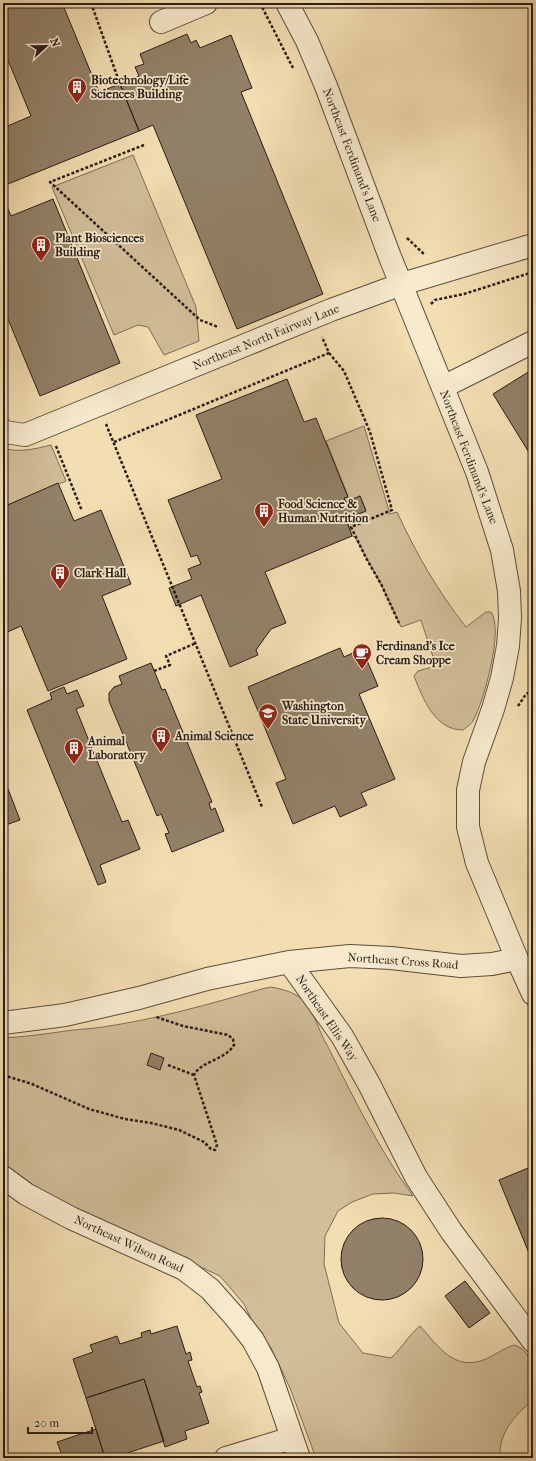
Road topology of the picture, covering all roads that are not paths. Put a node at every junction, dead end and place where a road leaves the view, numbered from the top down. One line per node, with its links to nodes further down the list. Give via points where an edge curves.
1 (206, 3): 3 (street)
2 (287, 3): 5 (street, Northeast Ferdinand's Lane, via 326,86)
3 (161, 22)
4 (533, 245): 5 (street, Northeast North Fairway Lane)
5 (402, 284): 7 (street, Northeast Ferdinand's Lane); 8 (street, Northeast North Fairway Lane, via 331,310 25,435)
6 (533, 342): 7 (street)
7 (443, 387): 9 (street, Northeast Ferdinand's Lane, via 480,479 507,572 510,618 508,646 493,709 474,762 467,809 468,827 477,863)
8 (3, 430)
9 (517, 959): 10 (street, Northeast Cross Road, via 461,966 350,956); 11 (street, Northeast Ferdinand's Lane)
10 (289, 962): 12 (street, Northeast Ellis Way, via 207,979 65,1015); 14 (street, Northeast Ellis Way, via 342,1036 416,1177 451,1231)
11 (533, 994)
12 (3, 1023)
13 (6, 1185): 15 (street, Northeast Wilson Road, via 71,1218 184,1269 210,1289 253,1340 268,1368)
14 (533, 1341)
15 (292, 1438): 16 (street); 17 (street, Northeast Wilson Road)
16 (226, 1458)
17 (299, 1458)

